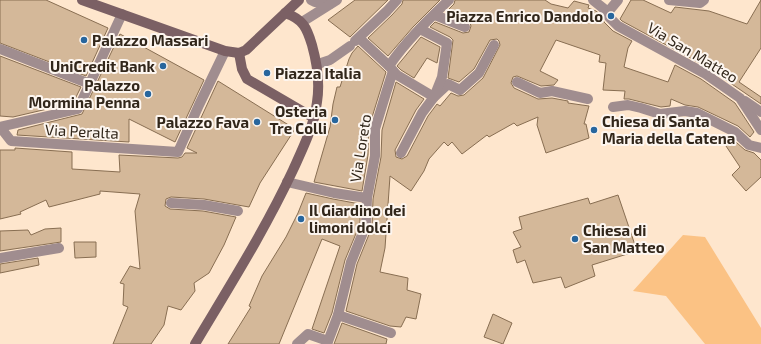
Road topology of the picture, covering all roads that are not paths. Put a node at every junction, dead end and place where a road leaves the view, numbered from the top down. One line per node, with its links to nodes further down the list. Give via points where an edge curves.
1 (82, 0): 13 (street)
2 (299, 0): 12 (street)
3 (311, 0): 10 (street)
4 (397, 0): 18 (street)
5 (449, 0): 14 (street, Via Loreto)
6 (593, 0): 11 (street)
7 (618, 0): 11 (street)
8 (669, 0): 9 (street, via 700,3)
9 (704, 0)
10 (334, 2): 15 (street)
11 (608, 12): 28 (street, Via San Matteo, via 609,17 618,26 704,74)
12 (285, 13): 15 (street); 22 (street, via 246,50)
13 (122, 14): 21 (street); 26 (street)
14 (435, 15): 16 (street); 17 (street, Via Loreto)
15 (302, 22): 23 (street, via 308,32)
16 (465, 27)
17 (420, 29): 24 (street, Via Loreto, via 398,53); 27 (street, via 447,43 442,77)
18 (354, 42): 23 (street, via 330,60); 24 (street)
19 (494, 45): 27 (street, via 479,73 460,90 448,84)
20 (0, 49): 26 (street)
21 (225, 51): 22 (street); 33 (street, Via Peralta, via 178,152 11,141)
22 (239, 53): 32 (street, via 247,79)
23 (318, 64): 32 (street, via 318,100)
24 (391, 68): 27 (street, via 397,75); 38 (street, Via Loreto, via 376,129 375,156)
25 (517, 82): 29 (street, via 540,92 552,91)
26 (90, 84): 33 (street, via 78,109)
27 (434, 97): 36 (street, via 422,113)
28 (740, 98): 31 (street); 34 (street, Via San Matteo)
29 (588, 99)
30 (613, 107): 35 (street, via 628,105 660,114 685,111 698,113 735,132 749,145)
31 (761, 112)
32 (314, 118): 37 (street)
33 (0, 127)
34 (761, 130)
35 (761, 148)
36 (401, 153)
37 (288, 182): 38 (street); 46 (street)
38 (366, 198): 43 (street, Via Loreto, via 366,226 351,262)
39 (171, 203): 40 (street)
40 (238, 211)
41 (59, 248): 42 (street)
42 (0, 258)
43 (338, 315): 44 (street); 45 (street, Via Loreto)
44 (392, 333)
45 (327, 343): 47 (street, via 308,334)
46 (196, 344)
47 (297, 344)

